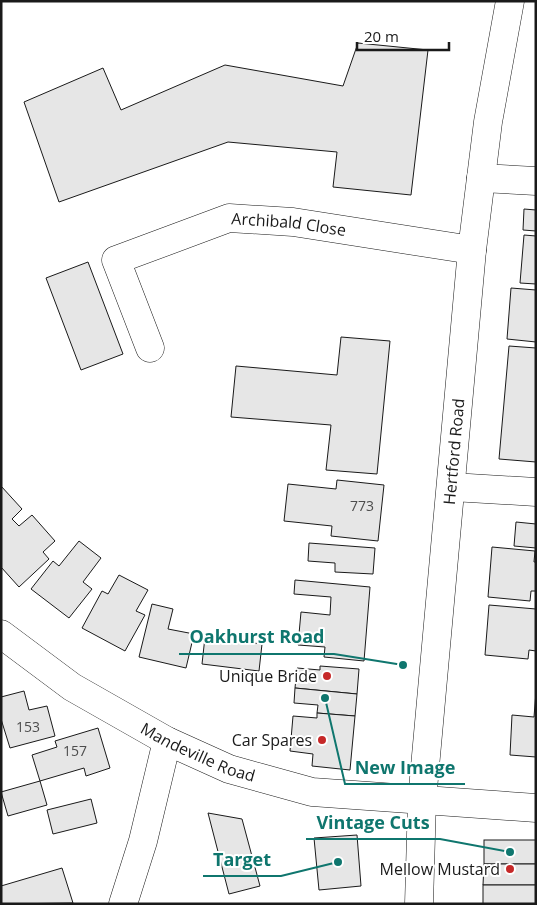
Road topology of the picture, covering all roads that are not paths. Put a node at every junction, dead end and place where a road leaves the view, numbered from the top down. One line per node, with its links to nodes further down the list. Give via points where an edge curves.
1 (510, 1): 2 (street, Hertford Road)
2 (481, 178): 3 (street); 4 (street, Hertford Road)
3 (536, 181)
4 (472, 250): 5 (street, Archibald Close, via 293,222 229,218 116,260); 6 (street, Hertford Road)
5 (150, 348)
6 (452, 487): 7 (street); 10 (street, Hertford Road)
7 (536, 492)
8 (1, 634): 9 (street, Mandeville Road, via 72,687)
9 (167, 741): 10 (street, Mandeville Road, via 229,769 312,792); 12 (street, via 143,842)
10 (422, 800): 11 (street, Mandeville Road); 13 (street, Hertford Road)
11 (536, 808)
12 (123, 904)
13 (419, 904)

